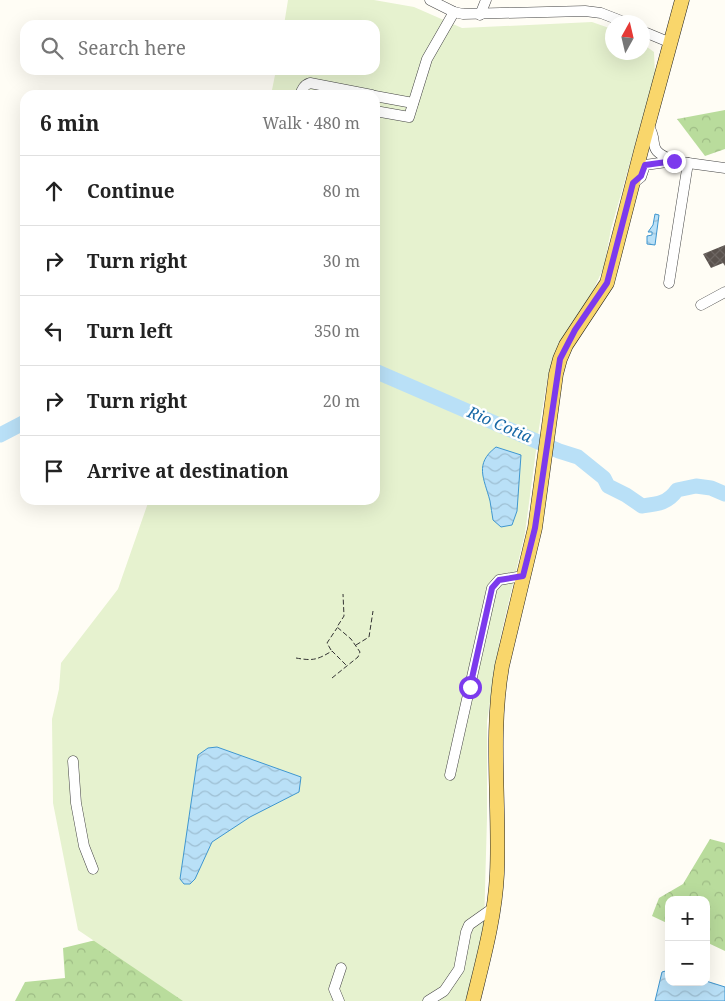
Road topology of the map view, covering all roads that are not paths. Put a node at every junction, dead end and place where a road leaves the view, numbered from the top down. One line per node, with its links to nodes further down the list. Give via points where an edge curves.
1 (430, 0): 4 (street)
2 (486, 0): 5 (street)
3 (682, 0): 8 (main road)
4 (454, 12): 5 (street); 12 (street, via 427,59)
5 (480, 15): 6 (street, via 585,11)
6 (606, 15)
7 (650, 34): 8 (street)
8 (671, 43): 14 (main road)
9 (302, 90): 10 (street, via 310,83)
10 (347, 90)
11 (380, 96): 12 (street)
12 (413, 103): 13 (street, via 409,117)
13 (380, 112)
14 (648, 124): 15 (street, via 655,149); 18 (main road)
15 (674, 161): 16 (street); 18 (street, via 645,165 641,176)
16 (688, 163): 17 (street); 19 (street)
17 (725, 168)
18 (633, 183): 22 (main road, via 607,283 560,359 535,528)
19 (669, 283)
20 (725, 292): 21 (street)
21 (701, 305)
22 (523, 576): 24 (street, via 499,580 492,588); 26 (main road, via 498,689 495,747 497,876)
23 (73, 761): 25 (street, via 76,803 84,846)
24 (450, 775)
25 (93, 869)
26 (492, 908): 29 (street, via 469,925 459,968 444,991); 30 (main road)
27 (341, 968): 28 (street, via 334,989)
28 (339, 1001)
29 (428, 1001)
30 (473, 1001)

